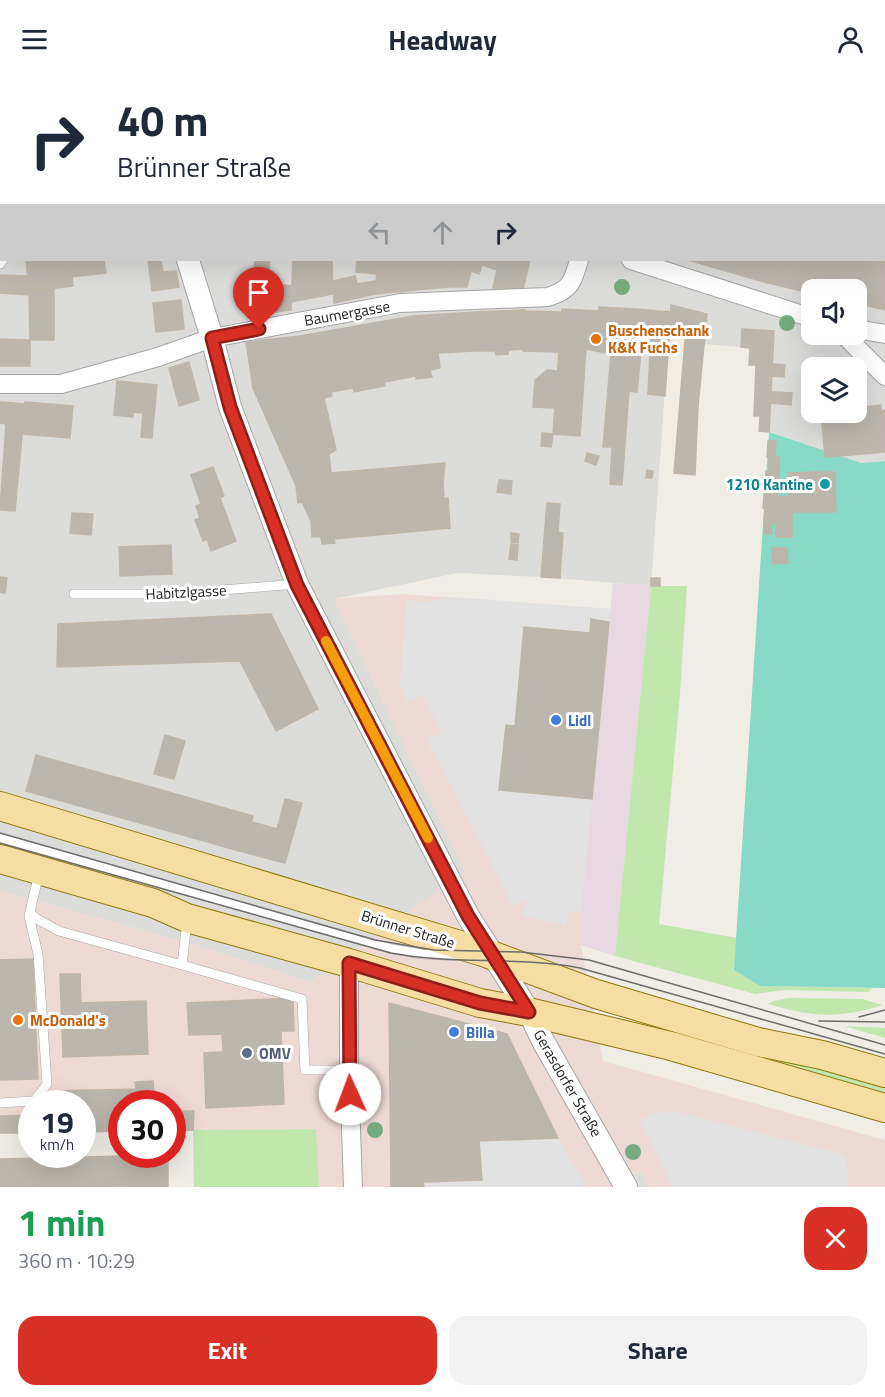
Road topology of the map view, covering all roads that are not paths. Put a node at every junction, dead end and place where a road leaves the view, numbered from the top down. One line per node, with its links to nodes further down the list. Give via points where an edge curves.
1 (188, 261): 7 (street, Gerasdorfer Straße)
2 (579, 261): 7 (street, Baumergasse, via 572,282 562,293 548,297 400,303)
3 (634, 261): 4 (street)
4 (801, 314)
5 (867, 331): 6 (street)
6 (885, 334)
7 (212, 338): 10 (street, Baumergasse, via 61,384); 11 (street, Gerasdorfer Straße, via 230,407)
8 (854, 345): 9 (street)
9 (885, 376)
10 (0, 384)
11 (297, 585): 12 (lane, Habitzlgasse, via 173,594); 19 (street, Gerasdorfer Straße, via 468,916)
12 (74, 594)
13 (0, 806): 19 (main road, Brünner Straße)
14 (0, 838): 19 (lane, via 392,949 442,956)
15 (0, 859): 16 (main road)
16 (40, 871): 17 (lane); 18 (main road, via 153,903)
17 (30, 914): 21 (lane, via 59,931); 25 (lane, via 38,954 47,1084 34,1101)
18 (187, 918): 20 (main road); 21 (lane)
19 (493, 955): 22 (street, Gerasdorfer Straße); 24 (main road, Brünner Straße, via 596,994 758,1042)
20 (349, 963): 22 (main road, via 480,1003); 23 (street)
21 (182, 966): 23 (lane, via 302,999 305,1070)
22 (529, 1012): 26 (main road, via 671,1046); 28 (street, Gerasdorfer Straße)
23 (349, 1070): 27 (street)
24 (885, 1073)
25 (0, 1103)
26 (885, 1108)
27 (353, 1187)
28 (626, 1187)

